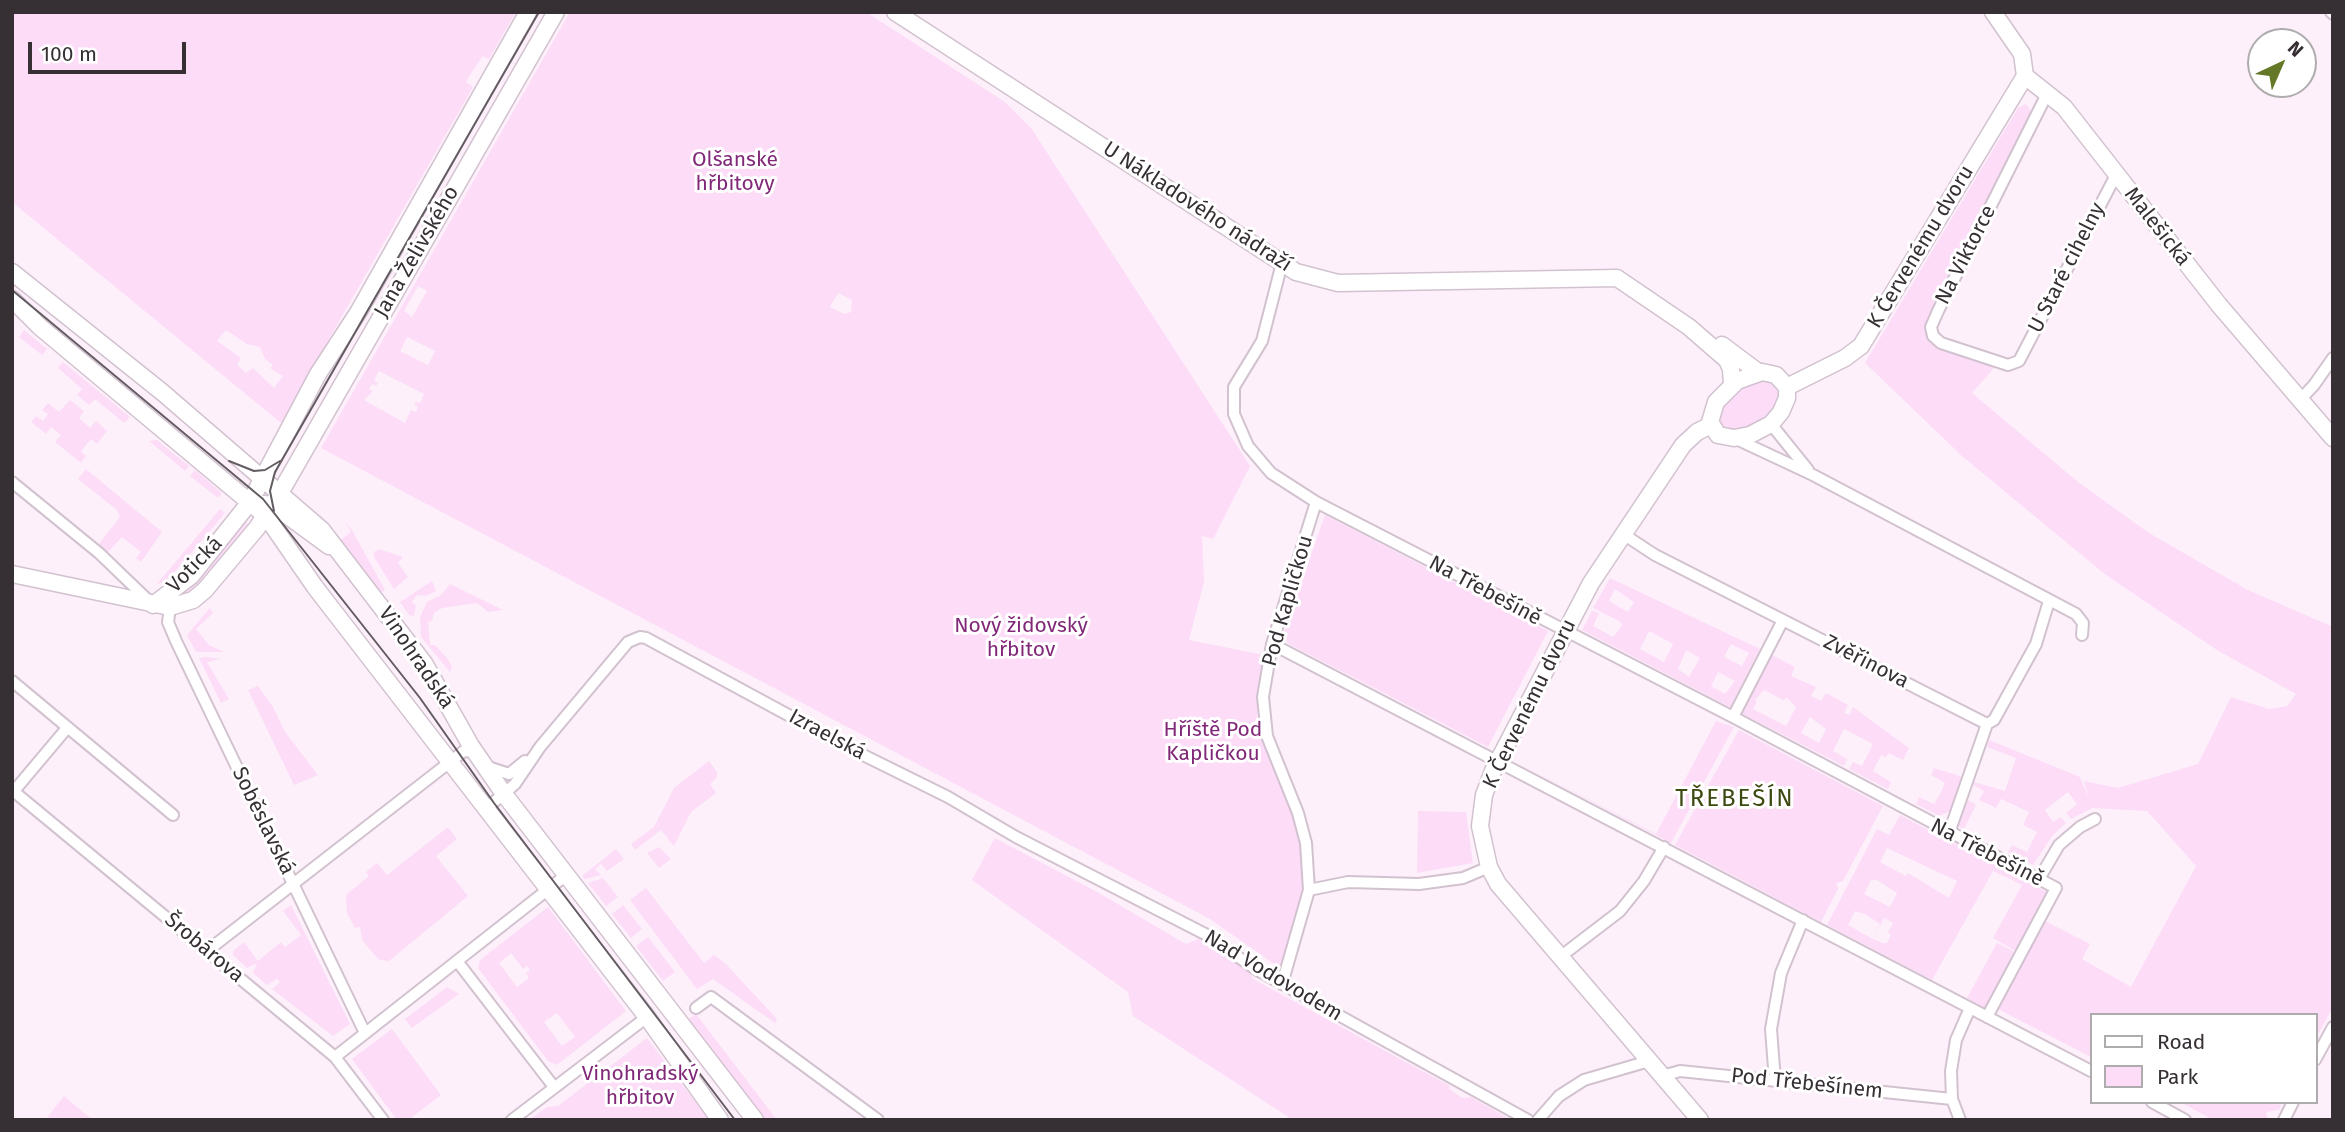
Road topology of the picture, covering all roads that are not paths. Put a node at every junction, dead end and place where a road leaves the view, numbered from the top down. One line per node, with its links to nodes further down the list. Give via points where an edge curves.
1 (528, 12): 25 (main road, Jana Želivského)
2 (556, 12): 29 (main road, Jana Želivského)
3 (895, 12): 8 (main road, U Nákladového nádraží)
4 (1993, 12): 5 (main road, via 2022,54)
5 (2025, 76): 6 (main road, Malešická); 18 (main road, K Červenému dvoru, via 1861,346)
6 (2048, 92): 7 (main road, Malešická); 15 (street, Na Viktorce, via 1931,327 1941,343 2008,365)
7 (2116, 175): 15 (street, U Staré cihelny); 19 (main road, Malešická)
8 (1282, 263): 13 (main road, U Nákladového nádraží, via 1307,276 1338,283 1612,277); 28 (street, Na Třebešíně, via 1262,341 1234,387 1234,414 1248,446 1271,473)
9 (12, 272): 10 (main road, Vinohradská)
10 (37, 292): 12 (main road); 25 (main road, Vinohradská)
11 (12, 299): 12 (main road, Vinohradská)
12 (29, 315): 27 (main road, Vinohradská)
13 (1689, 327): 16 (main road); 17 (main road, via 1727,360)
14 (2333, 358): 19 (street)
15 (2019, 361)
16 (1758, 372): 17 (main road); 18 (main road, via 1776,375)
17 (1732, 385): 21 (main road, via 1713,406)
18 (1787, 387): 20 (main road, via 1786,403)
19 (2300, 400): 23 (main road, Malešická)
20 (1771, 424): 22 (main road); 24 (street)
21 (1711, 425): 22 (main road, via 1718,435); 30 (main road, K Červenému dvoru, via 1690,437)
22 (1734, 438): 24 (street)
23 (2333, 438)
24 (1813, 475): 32 (street)
25 (261, 477): 27 (main road, Jana Želivského); 29 (main road, Vinohradská)
26 (12, 482): 33 (street, via 99,552)
27 (250, 502): 29 (main road, Vinohradská); 33 (main road, Votická, via 191,576)
28 (1316, 502): 36 (street, Na Třebešíně); 38 (street, Pod Kapličkou)
29 (273, 505): 34 (main road, Votická, via 205,590 193,600); 44 (main road, Vinohradská, via 322,530 424,663); 45 (main road, Vinohradská, via 322,597)
30 (1623, 534): 35 (street, Zvěřinova); 36 (main road, K Červenému dvoru)
31 (12, 574): 33 (main road)
32 (2049, 601): 37 (street, via 2076,614 2083,623); 41 (street, via 2036,644)
33 (153, 605): 34 (main road, Votická)
34 (170, 607): 58 (street, Soběslavská, via 170,628)
35 (1783, 620): 40 (street); 41 (street, Zvěřinova)
36 (1564, 632): 40 (street, Na Třebešíně); 46 (main road, K Červenému dvoru)
37 (2082, 635)
38 (1272, 644): 46 (street); 60 (street, Pod Kapličkou, via 1263,723 1298,813 1306,844)
39 (12, 681): 42 (street)
40 (1733, 717): 52 (street, Na Třebešíně)
41 (1987, 724): 52 (street)
42 (67, 728): 47 (street); 50 (street)
43 (540, 747): 44 (street, via 509,774); 48 (street); 53 (street, Izraelská, via 636,638 652,642 948,797)
44 (479, 759): 45 (street, via 464,751); 48 (main road, Vinohradská)
45 (451, 761): 49 (main road, Vinohradská); 58 (street)
46 (1497, 761): 54 (street); 55 (main road, K Červenému dvoru, via 1481,810 1482,844)
47 (13, 791): 62 (street, Šrobárova)
48 (504, 794): 49 (street); 56 (main road, Vinohradská)
49 (487, 808): 59 (main road, Vinohradská)
50 (173, 815)
51 (2095, 819): 57 (street, via 2059,845)
52 (1949, 833): 57 (street, Na Třebešíně)
53 (1016, 837): 65 (street, Nad Vodovodem, via 1205,934)
54 (1664, 847): 61 (street); 63 (street, via 1620,911)
55 (1489, 867): 60 (street, via 1462,878 1419,884 1348,882); 63 (main road, K Červenému dvoru)
56 (565, 876): 59 (street); 85 (main road, Vinohradská)
57 (2039, 879): 69 (street, Na Třebešíně, via 2056,888)
58 (293, 884): 62 (street); 71 (street, Soběslavská)
59 (549, 889): 64 (street); 68 (main road, Vinohradská)
60 (1309, 890): 65 (street, Pod Kapličkou)
61 (1803, 920): 67 (street); 77 (street, via 1781,973 1772,1028)
62 (207, 951): 72 (street, Šrobárova)
63 (1560, 957): 74 (main road, K Červenému dvoru)
64 (457, 961): 71 (street); 78 (street)
65 (1282, 984): 87 (street, Nad Vodovodem)
66 (696, 1007): 86 (street, via 711,997)
67 (1970, 1008): 69 (street); 79 (street, via 1956,1040)
68 (647, 1017): 78 (street); 84 (main road, Vinohradská)
69 (1987, 1017): 75 (street)
70 (2332, 1031): 73 (street)
71 (365, 1033): 72 (street)
72 (335, 1057): 82 (street, Šrobárova)
73 (2317, 1057)
74 (1649, 1061): 76 (main road, K Červenému dvoru); 88 (street, via 1584,1080 1559,1096)
75 (2090, 1070)
76 (1662, 1076): 77 (street, Pod Třebešínem, via 1680,1072); 89 (main road, K Červenému dvoru)
77 (1775, 1081): 79 (street, Pod Třebešínem)
78 (554, 1087): 83 (street)
79 (1952, 1099): 90 (street)
80 (2156, 1104): 91 (street)
81 (2292, 1104): 92 (street)
82 (383, 1120)
83 (512, 1120)
84 (720, 1120)
85 (755, 1120)
86 (878, 1120)
87 (1528, 1120)
88 (1538, 1120)
89 (1700, 1120)
90 (1960, 1120)
91 (2185, 1120)
92 (2284, 1120)

